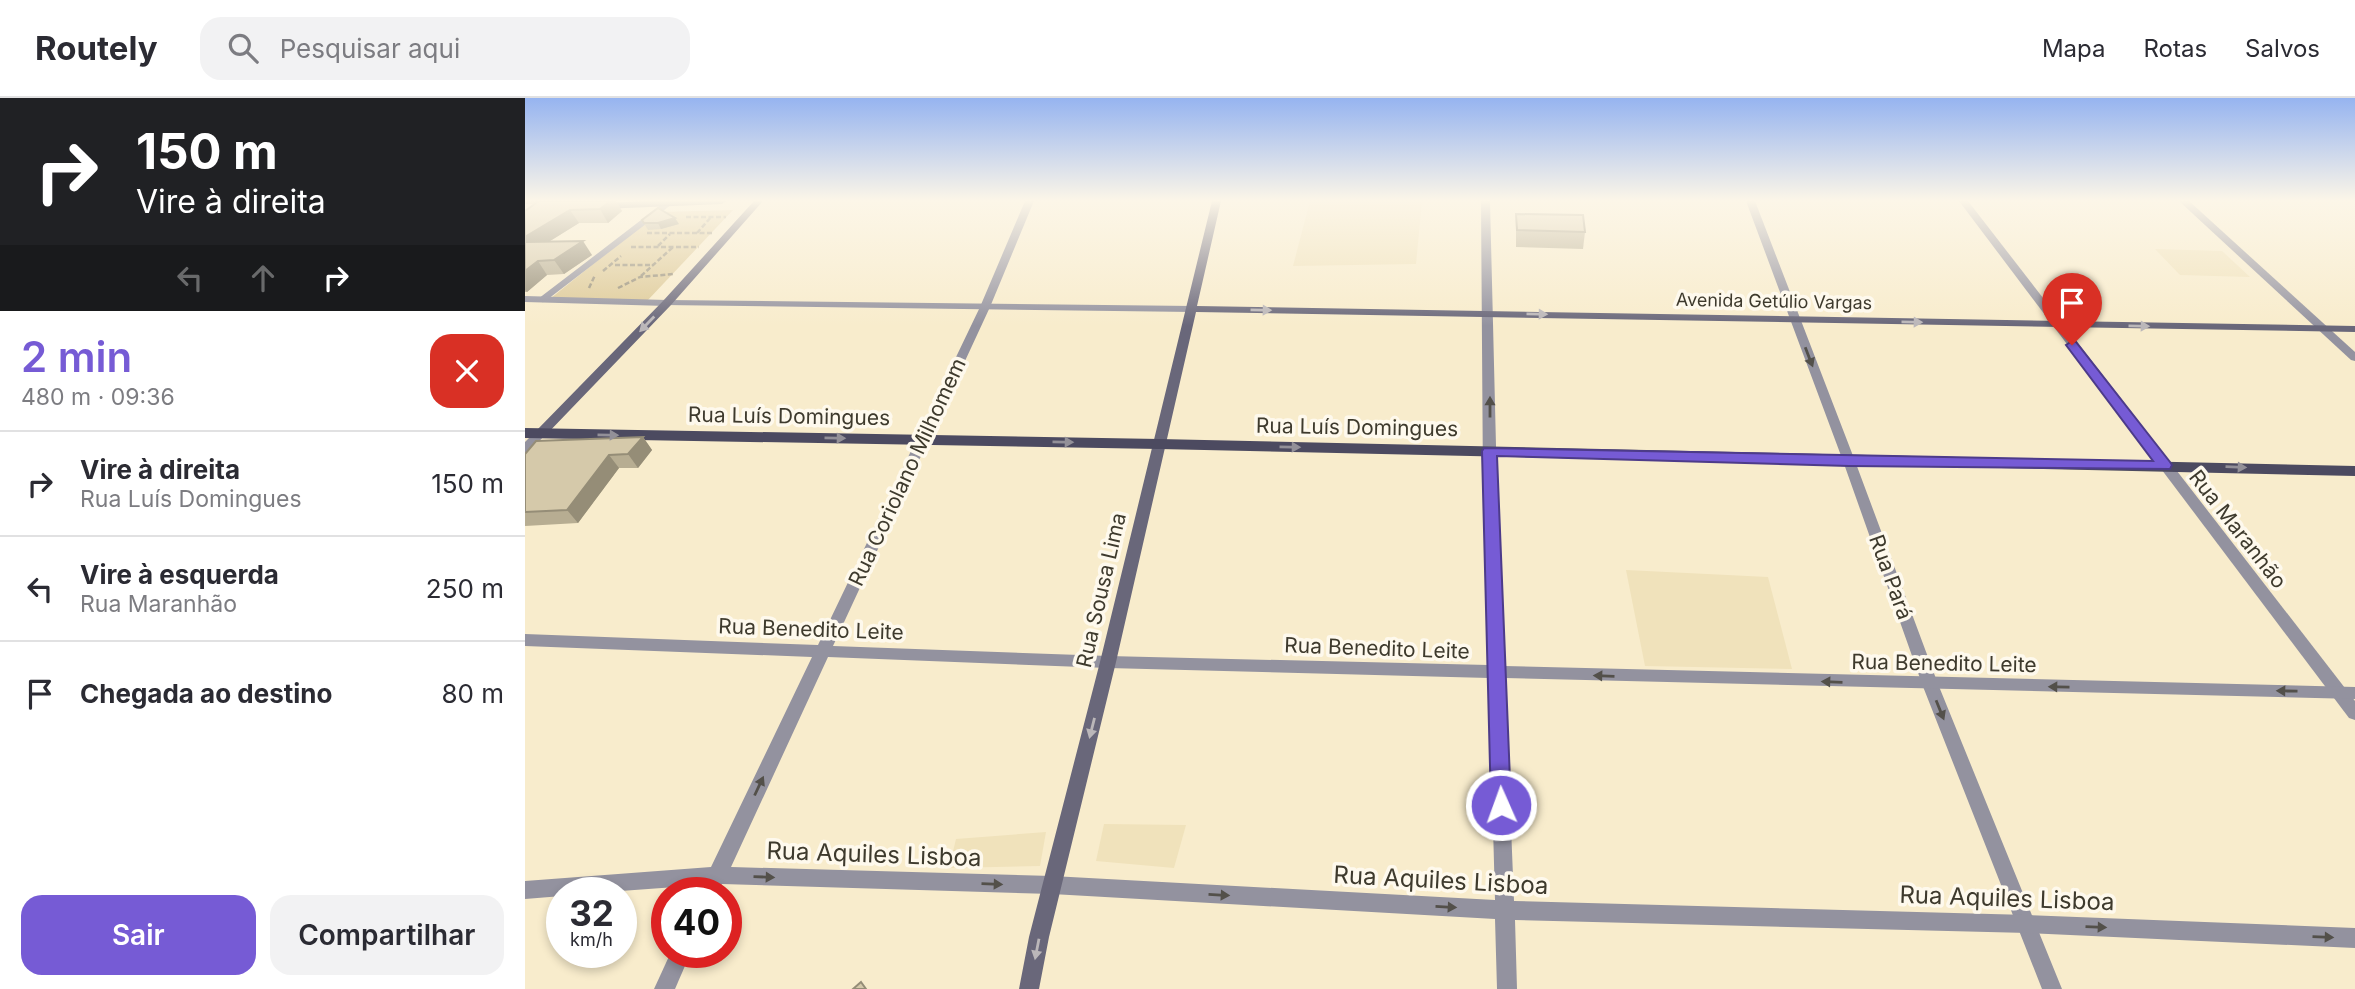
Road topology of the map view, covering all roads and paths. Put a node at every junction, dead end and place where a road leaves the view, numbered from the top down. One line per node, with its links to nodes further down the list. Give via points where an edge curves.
1 (617, 243): 22 (lane)
2 (662, 243): 11 (path)
3 (721, 243): 16 (main road)
4 (1012, 243): 24 (street, Rua Coriolano Milhomem)
5 (1208, 243): 25 (main road, Rua Sousa Lima)
6 (1487, 243): 26 (street)
7 (1766, 243): 27 (street, Rua Pará)
8 (1994, 243): 28 (street, Rua Maranhão)
9 (2229, 243): 29 (street)
10 (622, 247): 11 (path)
11 (657, 247): 12 (path)
12 (673, 247): 13 (path); 15 (path)
13 (699, 247)
14 (613, 265): 15 (path)
15 (654, 265): 18 (path)
16 (694, 273): 18 (path); 23 (main road)
17 (594, 274): 19 (path, via 593,285)
18 (640, 277): 20 (path)
19 (585, 292)
20 (612, 294)
21 (525, 299): 22 (street)
22 (543, 299): 23 (street)
23 (667, 303): 24 (street); 32 (main road, one-way to 32)
24 (985, 307): 25 (street); 33 (street, Rua Coriolano Milhomem)
25 (1193, 309): 26 (main road, Avenida Getúlio Vargas, one-way to 26); 34 (main road, Rua Sousa Lima)
26 (1490, 313): 27 (main road, Avenida Getúlio Vargas, one-way to 27); 36 (street, one-way to 26)
27 (1795, 319): 28 (main road, Avenida Getúlio Vargas, one-way to 28); 37 (street, Rua Pará, one-way to 37)
28 (2056, 325): 29 (main road, Avenida Getúlio Vargas, one-way to 29); 38 (street, Rua Maranhão)
29 (2322, 328): 30 (main road, Avenida Getúlio Vargas); 31 (street)
30 (2355, 329)
31 (2355, 358)
32 (532, 433): 33 (main road, Rua Luís Domingues, one-way to 33); 35 (street)
33 (923, 440): 34 (main road, Rua Luís Domingues, one-way to 34); 41 (street, Rua Coriolano Milhomem)
34 (1159, 444): 36 (main road, Rua Luís Domingues, one-way to 36); 42 (main road, Rua Sousa Lima)
35 (525, 449)
36 (1489, 451): 37 (main road, Rua Luís Domingues); 43 (street)
37 (1849, 461): 38 (main road, Rua Luís Domingues); 44 (street, Rua Pará)
38 (2165, 465): 39 (main road, Rua Luís Domingues, one-way to 39); 45 (street, Rua Maranhão)
39 (2355, 471)
40 (525, 640): 41 (street, Rua Benedito Leite)
41 (823, 650): 42 (street, Rua Benedito Leite); 47 (street, Rua Coriolano Milhomem, one-way to 41)
42 (1108, 662): 43 (street, Rua Benedito Leite); 49 (main road, Rua Sousa Lima, one-way to 49)
43 (1496, 673): 44 (street, Rua Benedito Leite, one-way to 43); 52 (street)
44 (1930, 684): 45 (street, Rua Benedito Leite, one-way to 44); 53 (street, Rua Pará, one-way to 53)
45 (2347, 693): 46 (street, Rua Maranhão)
46 (2355, 713)
47 (716, 877)
48 (742, 884): 49 (street, Rua Aquiles Lisboa, one-way to 49)
49 (1052, 885): 52 (street, Rua Aquiles Lisboa, one-way to 52); 57 (main road, Rua Sousa Lima, one-way to 57)
50 (651, 886): 51 (street, Rua Aquiles Lisboa)
51 (525, 890)
52 (1505, 910): 53 (street, Rua Aquiles Lisboa); 58 (street)
53 (2028, 924): 54 (street, Rua Aquiles Lisboa, one-way to 54); 59 (street, Rua Pará)
54 (2355, 938)
55 (674, 968): 56 (street)
56 (664, 989)
57 (1029, 989)
58 (1507, 989)
59 (2052, 989)

